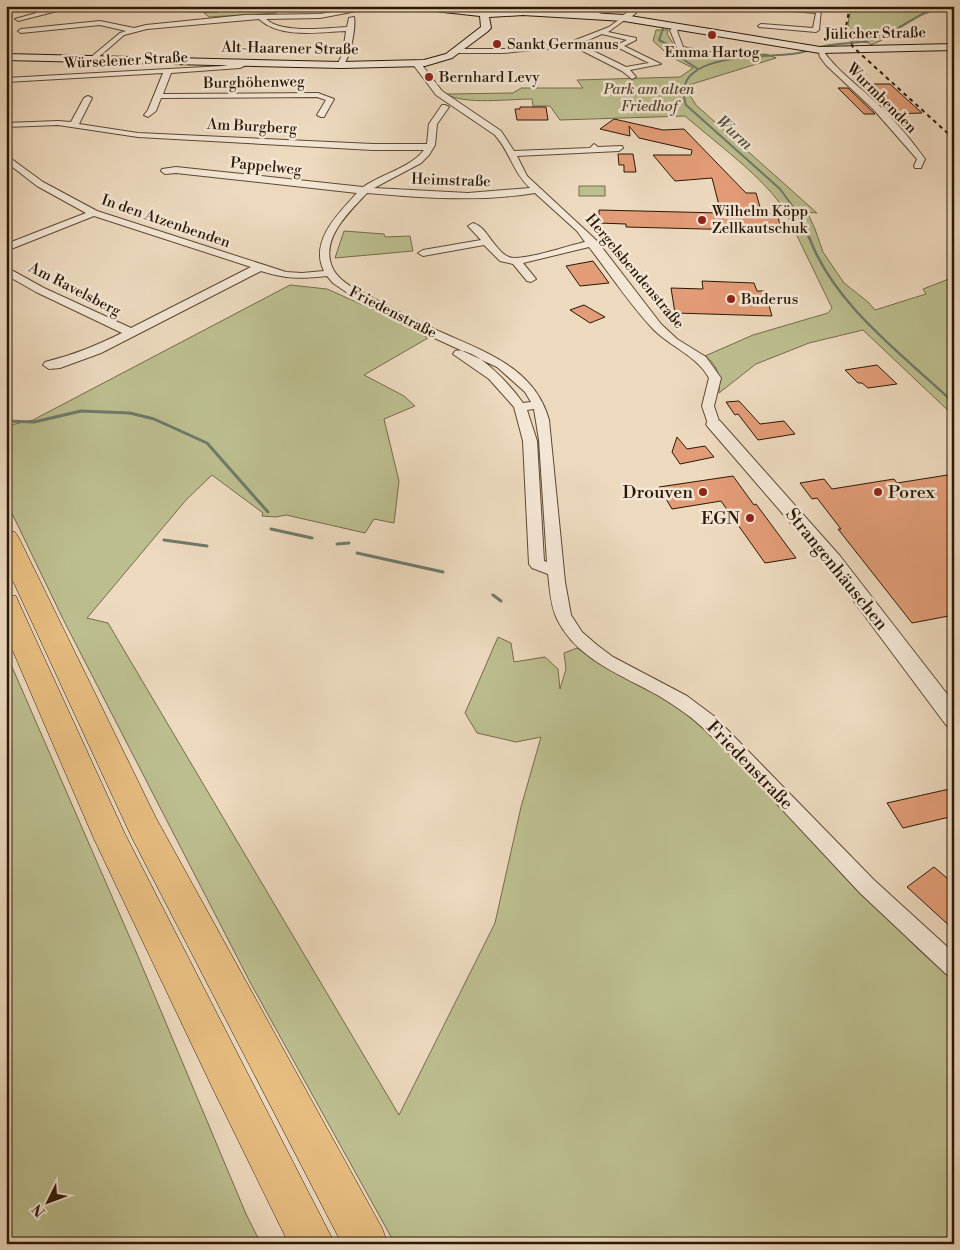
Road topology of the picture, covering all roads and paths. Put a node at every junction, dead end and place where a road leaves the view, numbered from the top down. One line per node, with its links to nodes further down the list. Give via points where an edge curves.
1 (68, 6): 9 (street); 18 (street)
2 (338, 6): 11 (street)
3 (380, 6): 11 (street)
4 (416, 6): 15 (main road)
5 (630, 6): 17 (street, via 632,13)
6 (766, 7): 8 (street); 19 (street)
7 (513, 9): 12 (main road); 15 (main road)
8 (819, 9): 19 (street, via 816,32)
9 (222, 10)
10 (232, 10): 14 (street, via 277,12)
11 (353, 11): 14 (street, via 320,16); 21 (street)
12 (562, 13): 13 (street); 17 (main road)
13 (598, 14)
14 (279, 15): 16 (street)
15 (486, 15): 29 (main road, Alt-Haarener Straße, via 486,28)
16 (261, 16): 21 (street, via 266,22 288,29); 22 (street)
17 (624, 18): 20 (main road); 24 (street)
18 (18, 19)
19 (761, 26): 25 (street, via 759,38)
20 (678, 27): 25 (main road); 30 (street, via 674,30 674,37 680,49)
21 (350, 29): 35 (street)
22 (132, 30): 23 (street, via 100,24); 32 (street, via 119,36)
23 (21, 31)
24 (601, 32): 26 (street); 36 (street, via 634,39 621,47 657,64)
25 (754, 41): 28 (main road, Jülicher Straße)
26 (574, 44): 29 (street, via 504,51); 36 (street)
27 (954, 47): 28 (main road, Jülicher Straße)
28 (816, 49): 53 (street, Wurmbenden, via 904,137 921,159)
29 (457, 51): 34 (main road, Alt-Haarener Straße, via 438,61)
30 (717, 54)
31 (6, 57): 32 (main road, Alt-Haarener Straße)
32 (94, 59): 33 (main road, Alt-Haarener Straße)
33 (246, 62): 35 (main road, Alt-Haarener Straße); 37 (street, Würselener Straße, via 236,67)
34 (416, 63): 35 (main road, Alt-Haarener Straße); 40 (street, via 424,77)
35 (341, 65)
36 (625, 70): 38 (street)
37 (168, 71): 39 (street, Würselener Straße); 41 (street)
38 (633, 78)
39 (6, 80)
40 (442, 95): 43 (street); 44 (street)
41 (158, 96): 45 (street); 46 (street, Burghöhenweg, via 318,95 330,99)
42 (88, 98): 47 (street)
43 (459, 105): 44 (street); 51 (street, Hergelsbendenstraße, via 498,133)
44 (444, 107): 49 (street, via 433,124)
45 (148, 115)
46 (321, 115)
47 (74, 124): 48 (street, Am Burgberg); 49 (street, Am Burgberg, via 138,135)
48 (6, 126)
49 (430, 147): 56 (street, Friedenstraße, via 418,161)
50 (619, 148): 51 (street)
51 (510, 154): 55 (street, Hergelsbendenstraße, via 523,177)
52 (7, 159): 57 (street, In den Atzenbenden, via 40,184)
53 (918, 166)
54 (165, 171): 56 (street, Pappelweg)
55 (536, 190): 56 (street, Heimstraße, via 483,197); 60 (street, Hergelsbendenstraße)
56 (364, 191): 66 (street, Friedenstraße, via 330,231 325,263)
57 (94, 213): 61 (street, Am Ravelsberg); 64 (street, In den Atzenbenden)
58 (474, 226): 59 (street)
59 (486, 242): 62 (street); 63 (street, via 506,260)
60 (593, 243): 63 (street); 73 (street, Hergelsbendenstraße, via 657,326 710,369 714,378 708,406)
61 (6, 248)
62 (423, 253)
63 (517, 263): 67 (street)
64 (258, 268): 66 (street, In den Atzenbenden, via 285,275); 68 (street, Am Ravelsberg)
65 (6, 270): 68 (street, Am Ravelsberg, via 40,290)
66 (330, 273): 71 (street, Friedenstraße, via 356,294 501,364 530,390)
67 (530, 279)
68 (131, 333): 70 (street, Am Ravelsberg, via 76,359)
69 (428, 341): 72 (street, Friedenstraße, via 489,371 506,386)
70 (49, 365)
71 (539, 405): 72 (street); 75 (street, Friedenstraße, via 546,441)
72 (520, 407): 75 (street, Friedenstraße, via 530,441 537,564)
73 (714, 424): 77 (street, Strangenhäuschen, via 832,560)
74 (6, 538): 80 (highway, via 144,828)
75 (556, 571): 78 (street, Friedenstraße, via 563,613 592,650 681,699 716,728 865,885)
76 (6, 604): 79 (highway, via 111,839)
77 (954, 719)
78 (954, 967)
79 (313, 1244)
80 (366, 1244)

